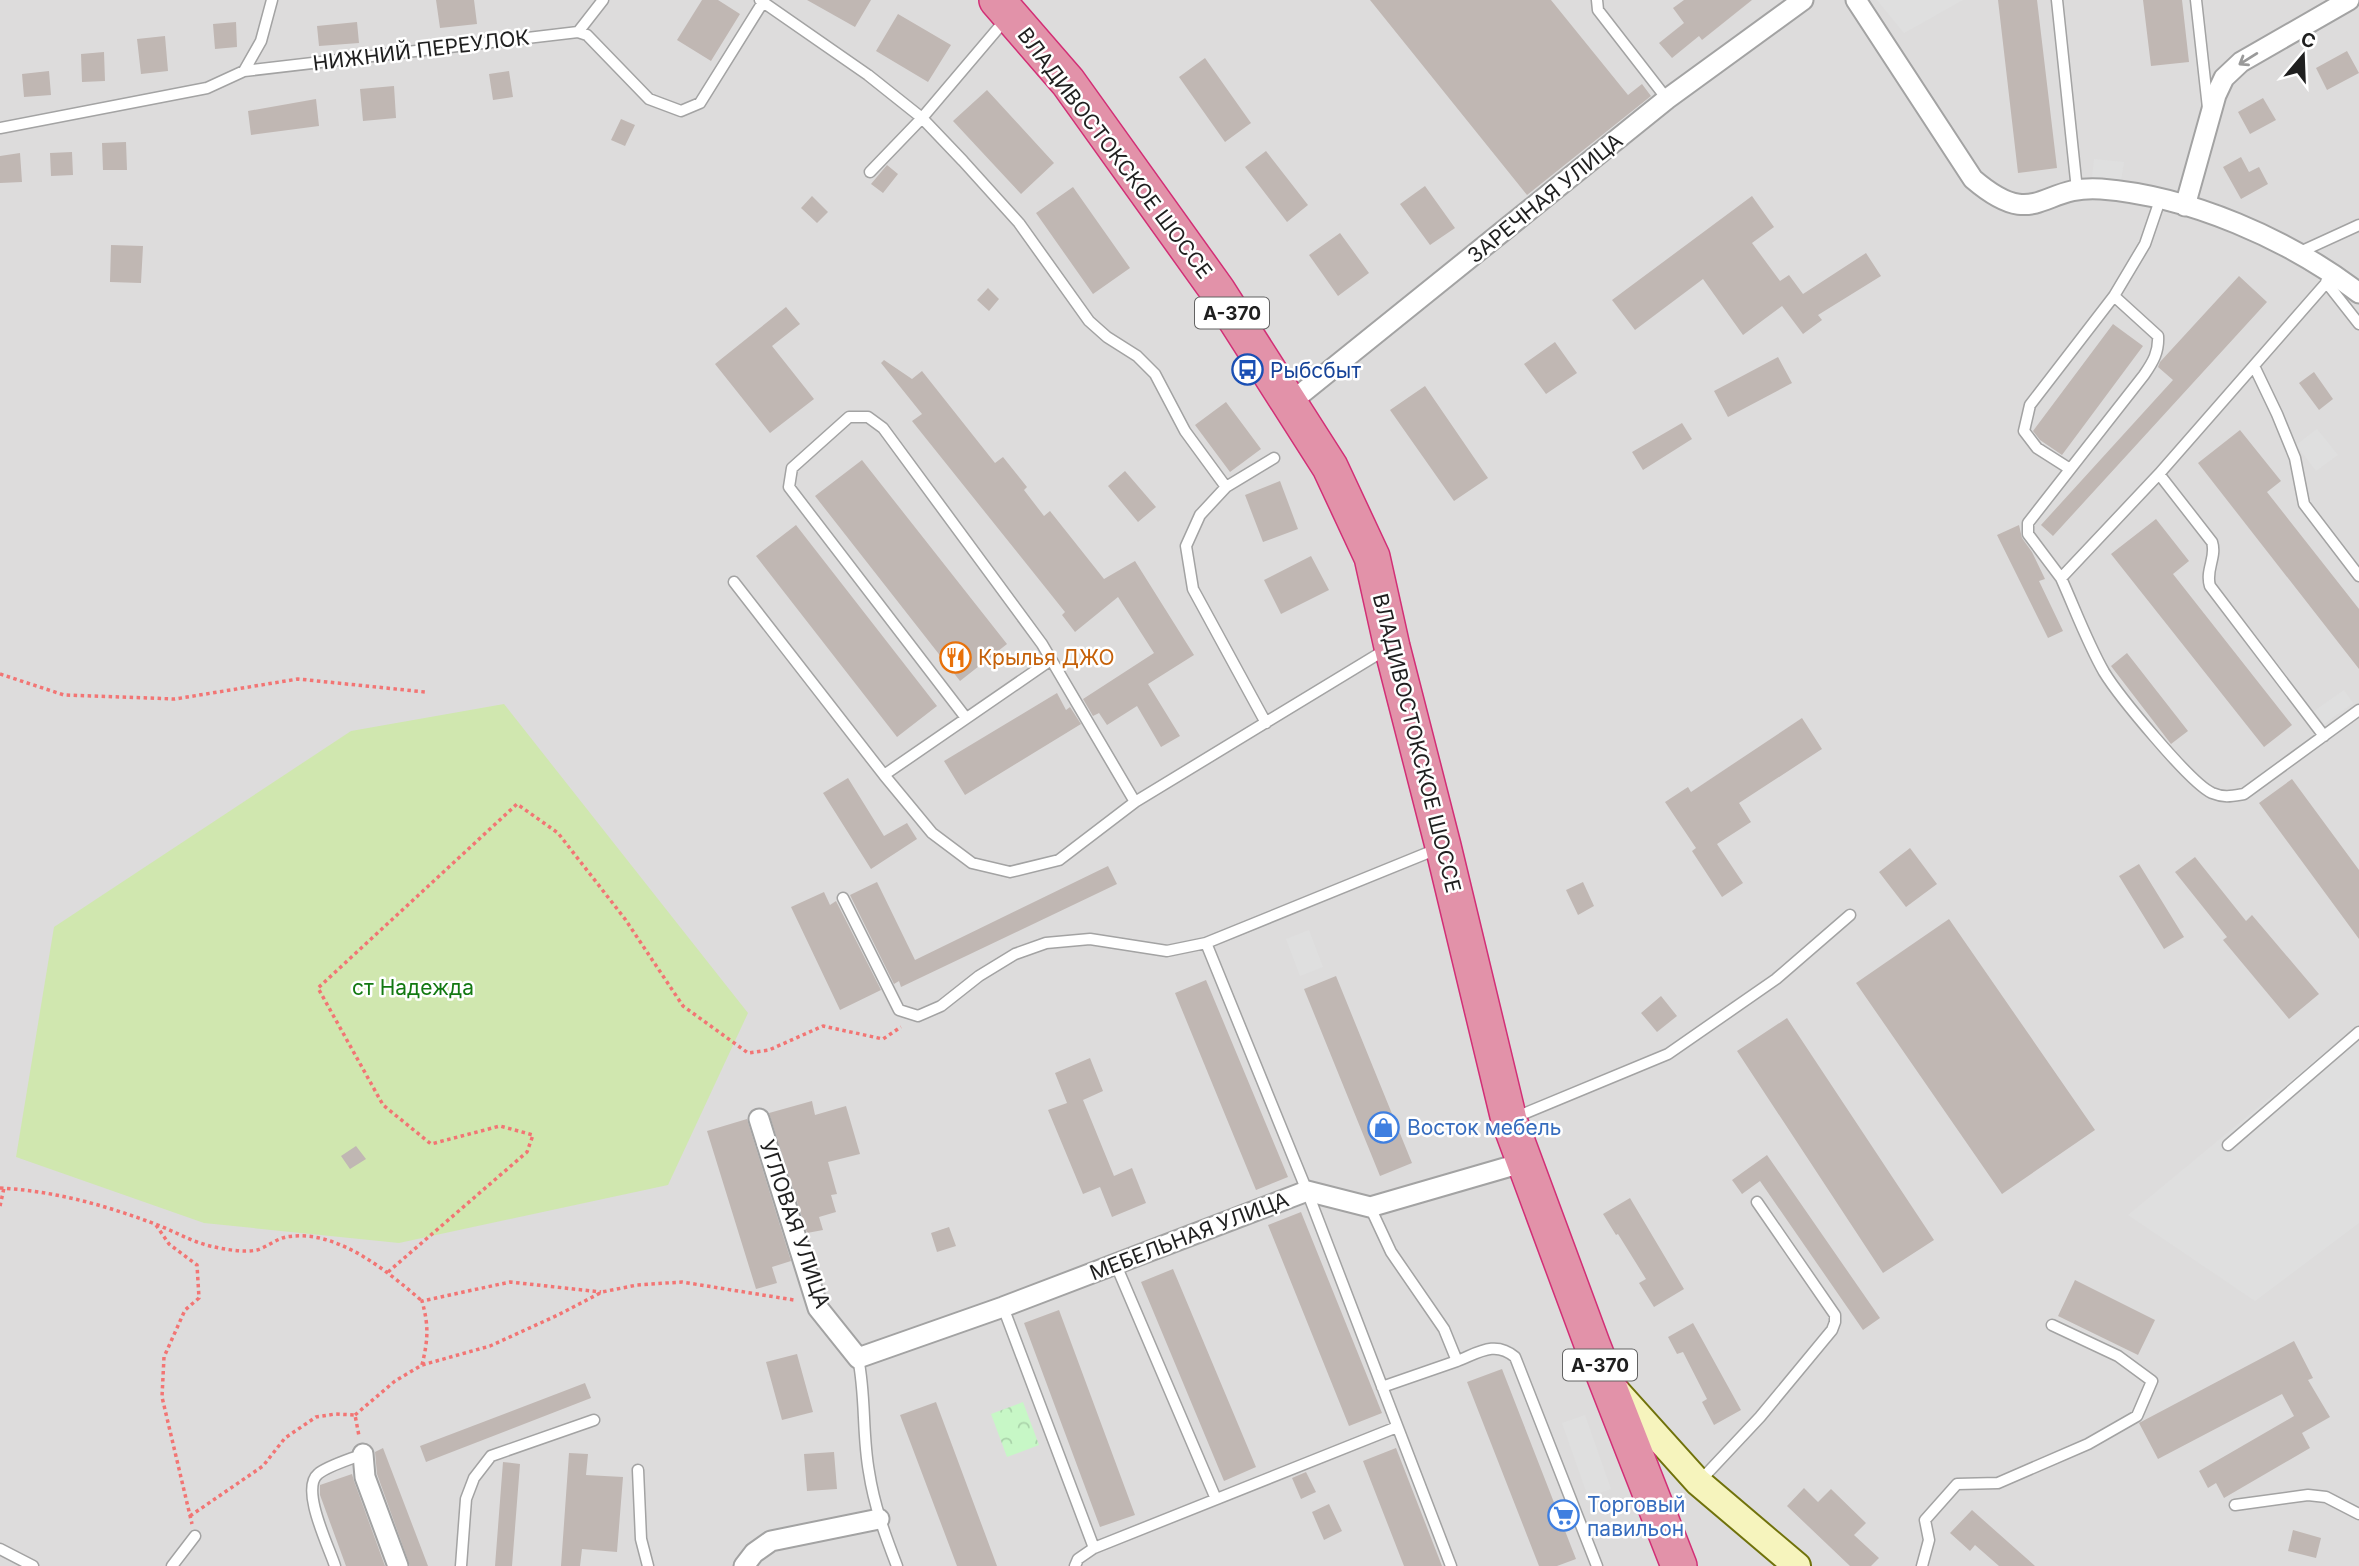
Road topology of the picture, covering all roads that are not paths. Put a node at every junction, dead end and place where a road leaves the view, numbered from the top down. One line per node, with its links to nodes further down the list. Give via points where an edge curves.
1 (272, 0): 12 (lane, via 261,41)
2 (603, 0): 11 (lane)
3 (1597, 0): 13 (lane, via 1598,10)
4 (1804, 0): 13 (street, ЗАРЕЧНАЯ УЛИЦА)
5 (1856, 0): 18 (street, via 1973,179 2015,205 2040,203)
6 (2057, 0): 18 (lane)
7 (2196, 0): 15 (lane)
8 (2349, 0): 15 (street, one-way to 15, via 2241,62 2224,78)
9 (762, 1): 11 (lane, via 700,103 681,111 649,99 587,35); 14 (lane)
10 (1004, 7): 14 (lane); 28 (highway, ВЛАДИВОСТОКСКОЕ ШОССЕ / А-370, via 1068,82 1143,184)
11 (578, 32): 12 (lane, НИЖНИЙ ПЕРЕУЛОК)
12 (244, 71): 16 (lane, НИЖНИЙ ПЕРЕУЛОК, via 207,88)
13 (1667, 99): 28 (street, ЗАРЕЧНАЯ УЛИЦА)
14 (922, 118): 17 (lane); 32 (lane, via 1019,223 1089,321 1155,374 1185,430)
15 (2209, 118): 20 (street)
16 (0, 128)
17 (870, 172)
18 (2077, 190): 19 (street, via 2099,189)
19 (2160, 200): 20 (street); 25 (lane, via 2145,244)
20 (2185, 206): 22 (street)
21 (2359, 225): 22 (lane)
22 (2300, 252): 23 (street)
23 (2330, 278): 24 (street); 26 (lane); 27 (lane)
24 (2359, 293)
25 (2114, 296): 30 (lane, via 2158,336 2159,347 2144,375); 30 (lane, via 2030,405 2024,431 2037,449)
26 (2359, 324)
27 (2254, 366): 31 (lane); 33 (lane, via 2295,458 2304,504)
28 (1291, 402): 36 (highway, ВЛАДИВОСТОКСКОЕ ШОССЕ / А-370, via 1330,467 1372,557)
29 (1274, 458): 32 (lane)
30 (2070, 469): 34 (lane, via 2028,523 2028,534)
31 (2159, 474): 34 (lane); 41 (lane, via 2212,542 2210,586)
32 (1226, 487): 40 (lane, via 1200,515 1185,546 1193,589)
33 (2359, 576)
34 (2061, 578): 41 (lane, via 2115,689 2210,792 2226,797 2244,794)
35 (734, 582): 42 (lane)
36 (1392, 647): 40 (lane); 44 (highway, ВЛАДИВОСТОКСКОЕ ШОССЕ / А-370)
37 (1051, 660): 39 (lane); 39 (lane, via 883,428 868,417 849,417 792,468 789,487); 43 (lane)
38 (2359, 710): 41 (lane)
39 (966, 718): 42 (lane)
40 (1266, 723): 43 (lane)
41 (2324, 736)
42 (884, 775): 43 (lane, via 932,834 972,863 1010,872 1059,860)
43 (1135, 802)
44 (1443, 846): 47 (lane); 50 (highway, ВЛАДИВОСТОКСКОЕ ШОССЕ / А-370)
45 (843, 898): 47 (lane, via 899,1010 918,1016 941,1006 1015,954 1046,943 1090,939 1167,951)
46 (1850, 915): 50 (lane, via 1776,979 1668,1054)
47 (1206, 943): 53 (lane)
48 (2359, 1032): 51 (lane)
49 (759, 1119): 59 (street, УГЛОВАЯ УЛИЦА, via 818,1308)
50 (1509, 1120): 52 (highway, ВЛАДИВОСТОКСКОЕ ШОССЕ / А-370)
51 (2228, 1145)
52 (1525, 1162): 55 (street); 61 (highway, ВЛАДИВОСТОКСКОЕ ШОССЕ / А-370)
53 (1307, 1191): 55 (street, МЕБЕЛЬНАЯ УЛИЦА); 56 (street, МЕБЕЛЬНАЯ УЛИЦА); 62 (lane)
54 (1757, 1202): 67 (lane, via 1835,1315 1835,1322 1760,1417)
55 (1370, 1207): 60 (lane, via 1391,1252 1444,1329)
56 (1116, 1265): 57 (street, МЕБЕЛЬНАЯ УЛИЦА); 68 (lane)
57 (1003, 1307): 59 (street, МЕБЕЛЬНАЯ УЛИЦА); 73 (lane)
58 (2052, 1325): 88 (lane, via 2118,1356 2152,1381 2137,1416 2088,1444 1998,1483 1957,1484 1925,1520 1929,1540)
59 (858, 1358): 71 (lane, УГЛОВАЯ УЛИЦА, via 868,1470)
60 (1457, 1361): 62 (lane); 85 (lane, via 1493,1348 1506,1349 1515,1357)
61 (1604, 1377): 67 (street); 86 (highway, ВЛАДИВОСТОКСКОЕ ШОССЕ / А-370)
62 (1382, 1387): 64 (lane)
63 (594, 1420): 79 (lane, via 491,1456 474,1478 466,1499)
64 (1397, 1427): 68 (lane); 84 (lane)
65 (363, 1454): 77 (lane, via 318,1474 312,1482 310,1496); 78 (street, via 365,1477)
66 (638, 1470): 80 (lane, via 641,1539)
67 (1698, 1482): 87 (street)
68 (1216, 1499): 73 (lane)
69 (2235, 1506): 70 (lane, via 2308,1495 2326,1497)
70 (2359, 1514)
71 (879, 1519): 81 (street, via 771,1541); 82 (lane, УГЛОВАЯ УЛИЦА)
72 (195, 1536): 76 (lane)
73 (1094, 1548): 83 (lane)
74 (0, 1549): 75 (lane)
75 (33, 1566)
76 (172, 1566)
77 (335, 1566)
78 (398, 1566)
79 (461, 1566)
80 (648, 1566)
81 (744, 1566)
82 (897, 1566)
83 (1075, 1566)
84 (1451, 1566)
85 (1597, 1566)
86 (1679, 1566)
87 (1797, 1566)
88 (1922, 1566)

